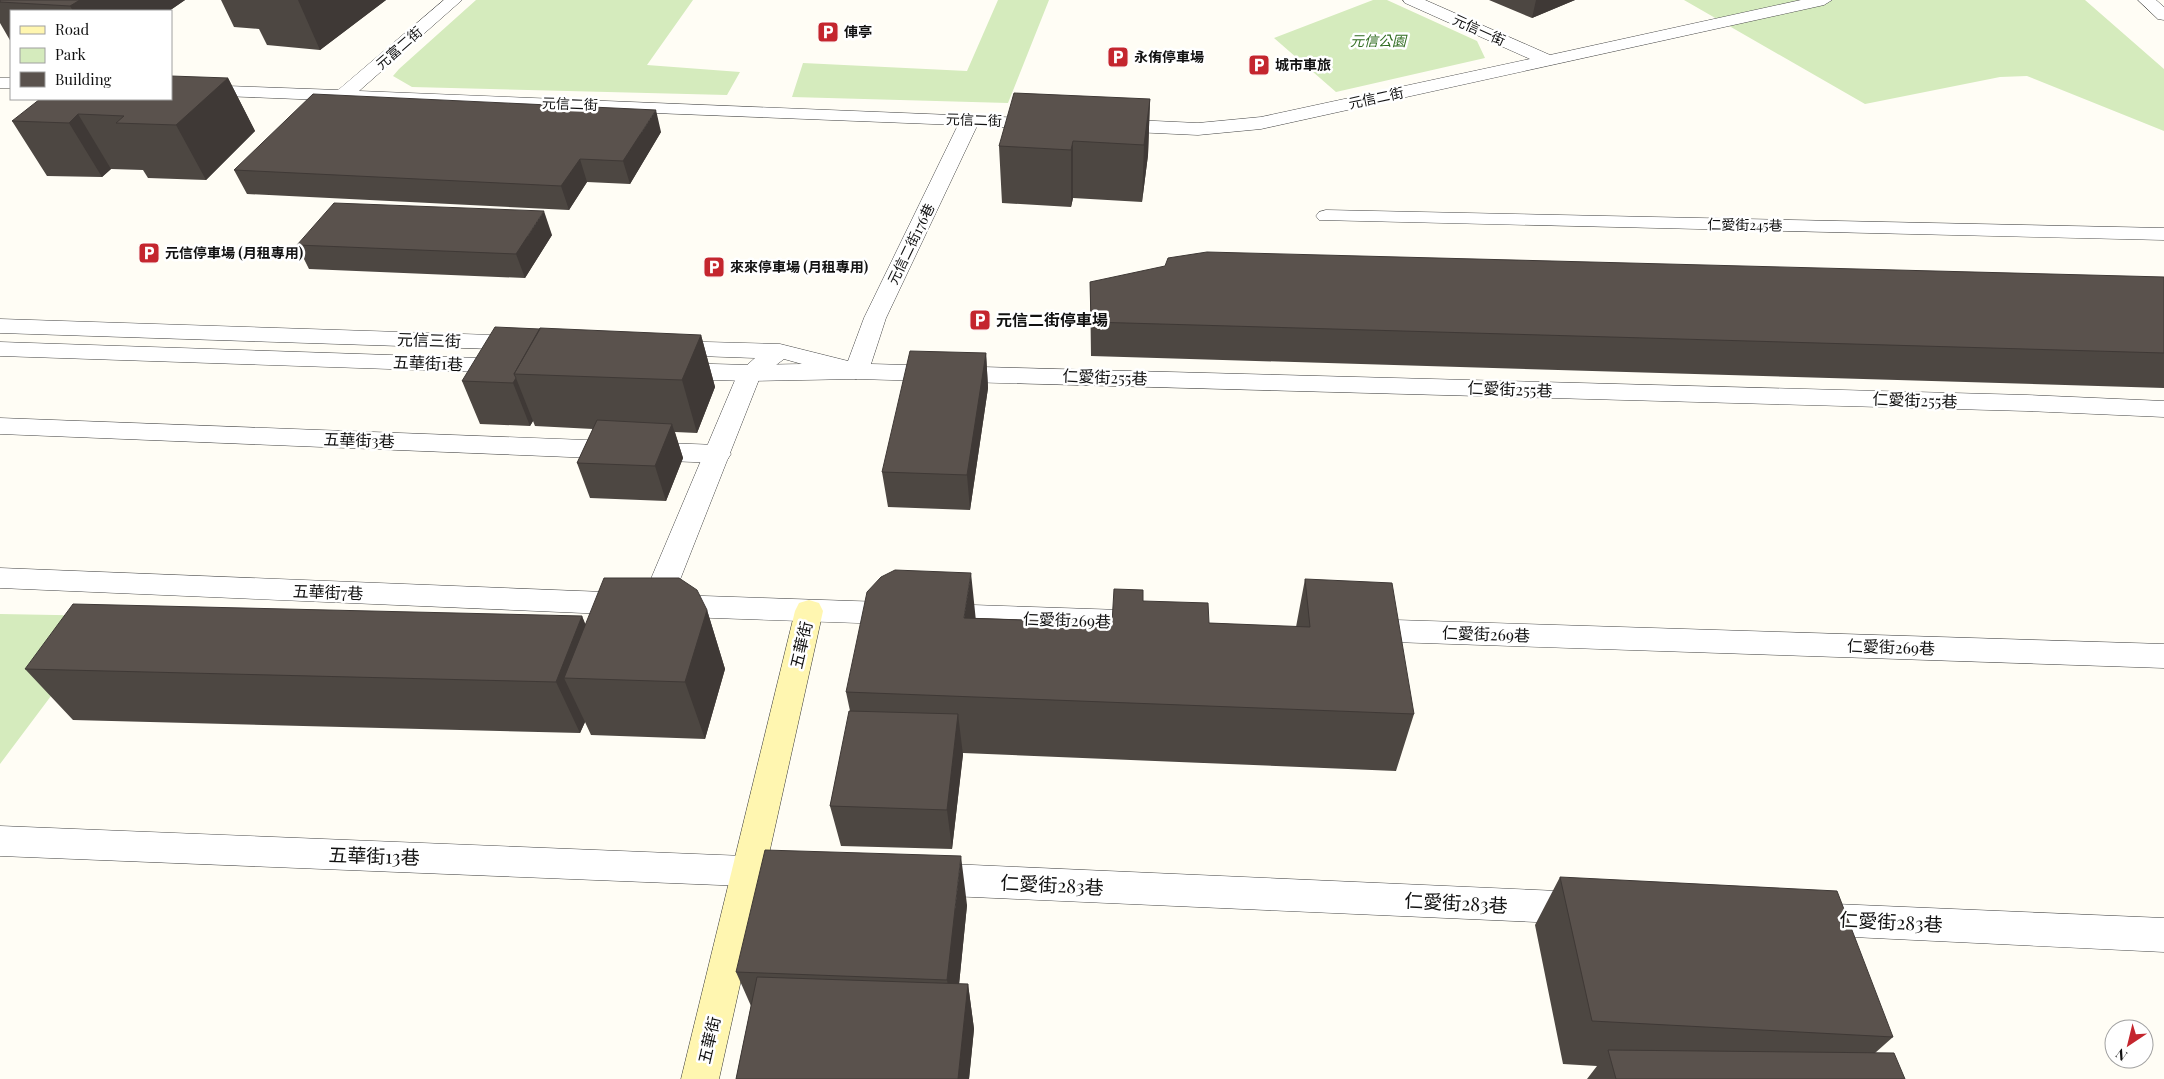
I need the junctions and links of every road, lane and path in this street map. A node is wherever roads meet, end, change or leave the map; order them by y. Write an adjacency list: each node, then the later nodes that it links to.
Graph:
1 (454, 0): 8 (street, 元富二街)
2 (1411, 0): 6 (street, 元信一街)
3 (1824, 0): 6 (street, 元信二街)
4 (2146, 0): 5 (street)
5 (2164, 15)
6 (1547, 60): 11 (street, 元信二街)
7 (172, 89): 8 (street, 元信二街)
8 (343, 95): 9 (street, 元信二街)
9 (970, 120): 10 (street, 元信二街); 21 (street, 元信二街176巷)
10 (1063, 124)
11 (1092, 125)
12 (1326, 216): 13 (street, 仁愛街245巷)
13 (2164, 234)
14 (0, 326): 15 (street, 元信三街)
15 (542, 343)
16 (651, 347): 18 (street)
17 (0, 349): 19 (street, 五華街1巷)
18 (780, 351): 21 (street); 22 (street)
19 (533, 366)
20 (652, 370): 22 (street)
21 (856, 370): 22 (street); 23 (street, 仁愛街255巷)
22 (750, 374): 25 (street)
23 (2164, 409)
24 (0, 426): 25 (street, 五華街3巷)
25 (718, 454): 27 (street)
26 (0, 578): 27 (street, 五華街7巷)
27 (655, 605): 28 (street, 五華街)
28 (809, 611): 29 (street, 仁愛街269巷); 33 (street, 五華街)
29 (1177, 623)
30 (1337, 629): 31 (street, 仁愛街269巷)
31 (2164, 656)
32 (0, 840): 33 (street, 五華街13巷)
33 (749, 871): 34 (street); 39 (street, 五華街)
34 (798, 873)
35 (898, 878): 36 (street, 仁愛街283巷)
36 (1616, 910)
37 (1775, 917): 38 (street, 仁愛街283巷)
38 (2164, 935)
39 (700, 1079)

